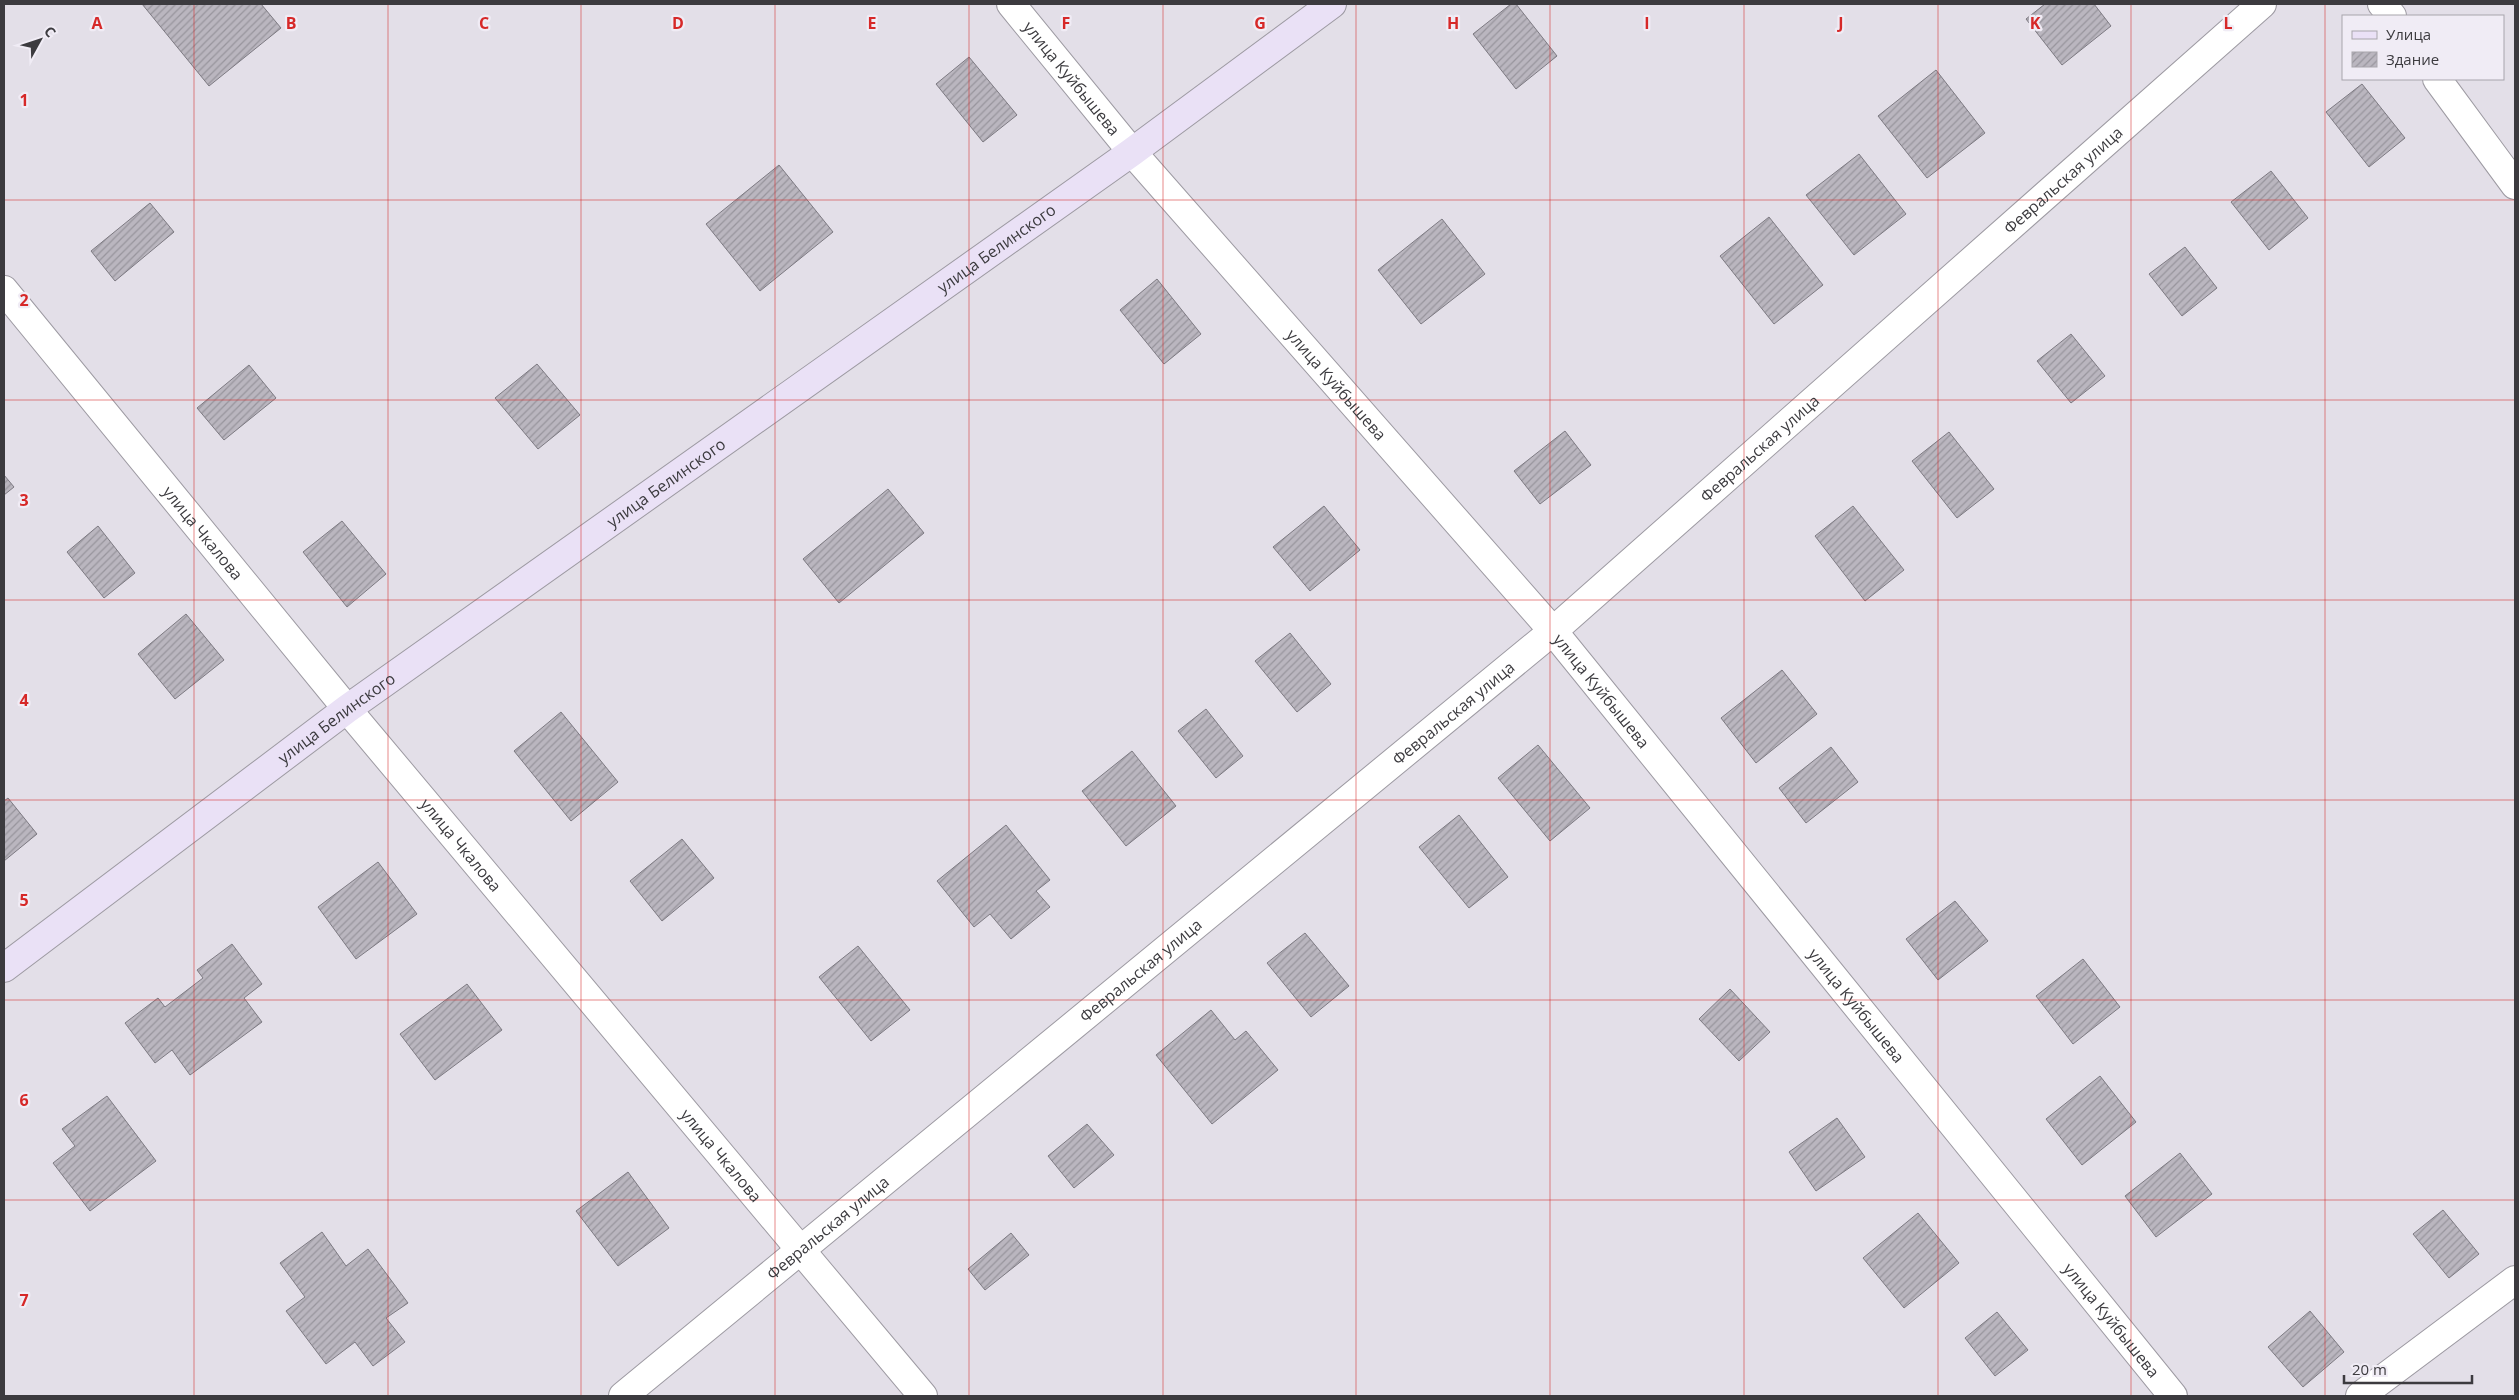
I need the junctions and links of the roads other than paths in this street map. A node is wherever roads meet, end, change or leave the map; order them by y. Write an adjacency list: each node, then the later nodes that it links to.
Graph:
1 (1011, 4): 7 (street, улица Куйбышева)
2 (1332, 4): 7 (street, улица Белинского)
3 (2262, 4): 10 (street, Февральская улица)
4 (2382, 4): 5 (street)
5 (2391, 15)
6 (2438, 80): 8 (street)
7 (1132, 152): 10 (street, улица Куйбышева); 11 (street, улица Белинского)
8 (2515, 185)
9 (4, 290): 11 (street, улица Чкалова)
10 (1553, 631): 13 (street, Февральская улица); 17 (street, улица Куйбышева)
11 (347, 710): 12 (street, улица Белинского); 13 (street, улица Чкалова)
12 (4, 968)
13 (799, 1249): 15 (street, Февральская улица); 16 (street, улица Чкалова)
14 (2515, 1280): 18 (street)
15 (623, 1396)
16 (923, 1396)
17 (2173, 1396)
18 (2360, 1396)

